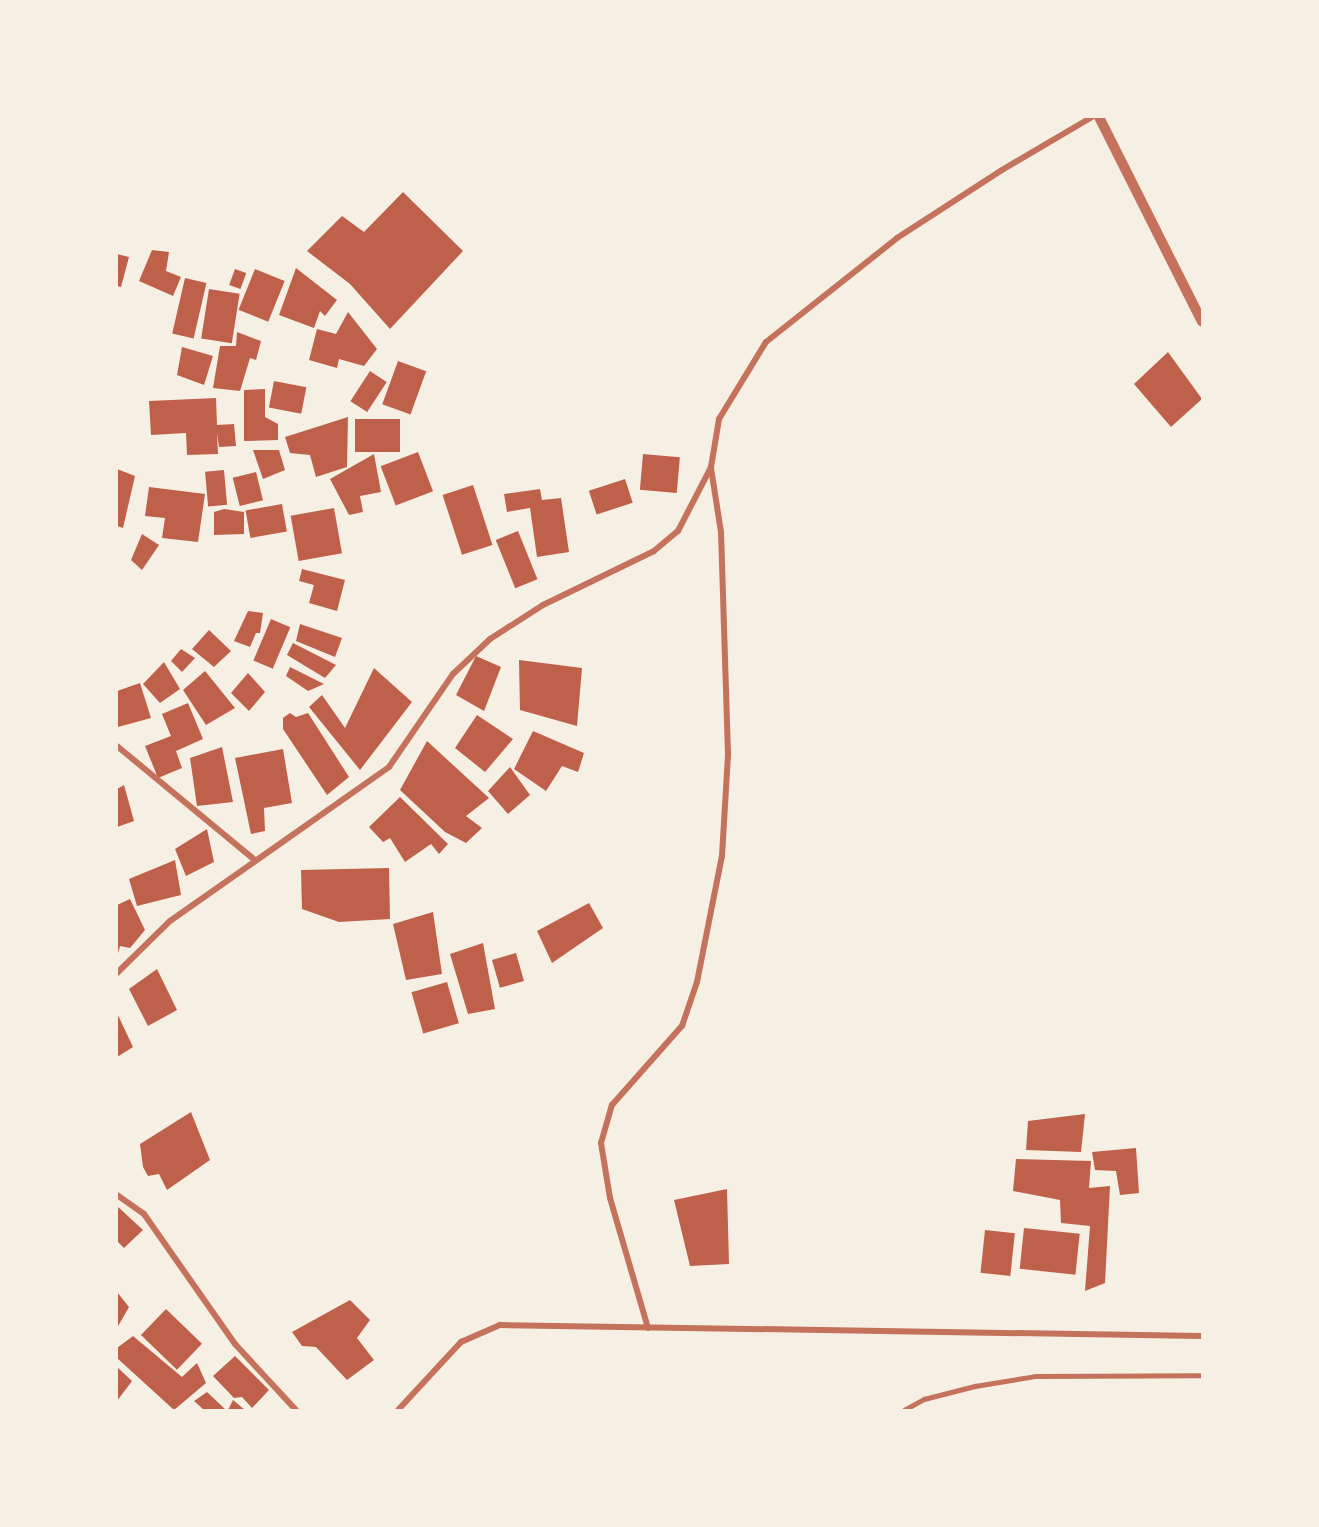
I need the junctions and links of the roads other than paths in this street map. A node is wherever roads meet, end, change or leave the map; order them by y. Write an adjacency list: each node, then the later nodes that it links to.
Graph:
1 (1092, 117): 4 (street)
2 (1100, 117): 3 (street)
3 (1202, 322)
4 (711, 467): 6 (street); 9 (street)
5 (117, 746): 6 (street)
6 (255, 860): 7 (street)
7 (117, 973)
8 (117, 1195): 12 (street)
9 (648, 1328): 10 (street); 13 (street)
10 (1202, 1336)
11 (1202, 1375): 14 (lane)
12 (296, 1410)
13 (398, 1410)
14 (904, 1410)

